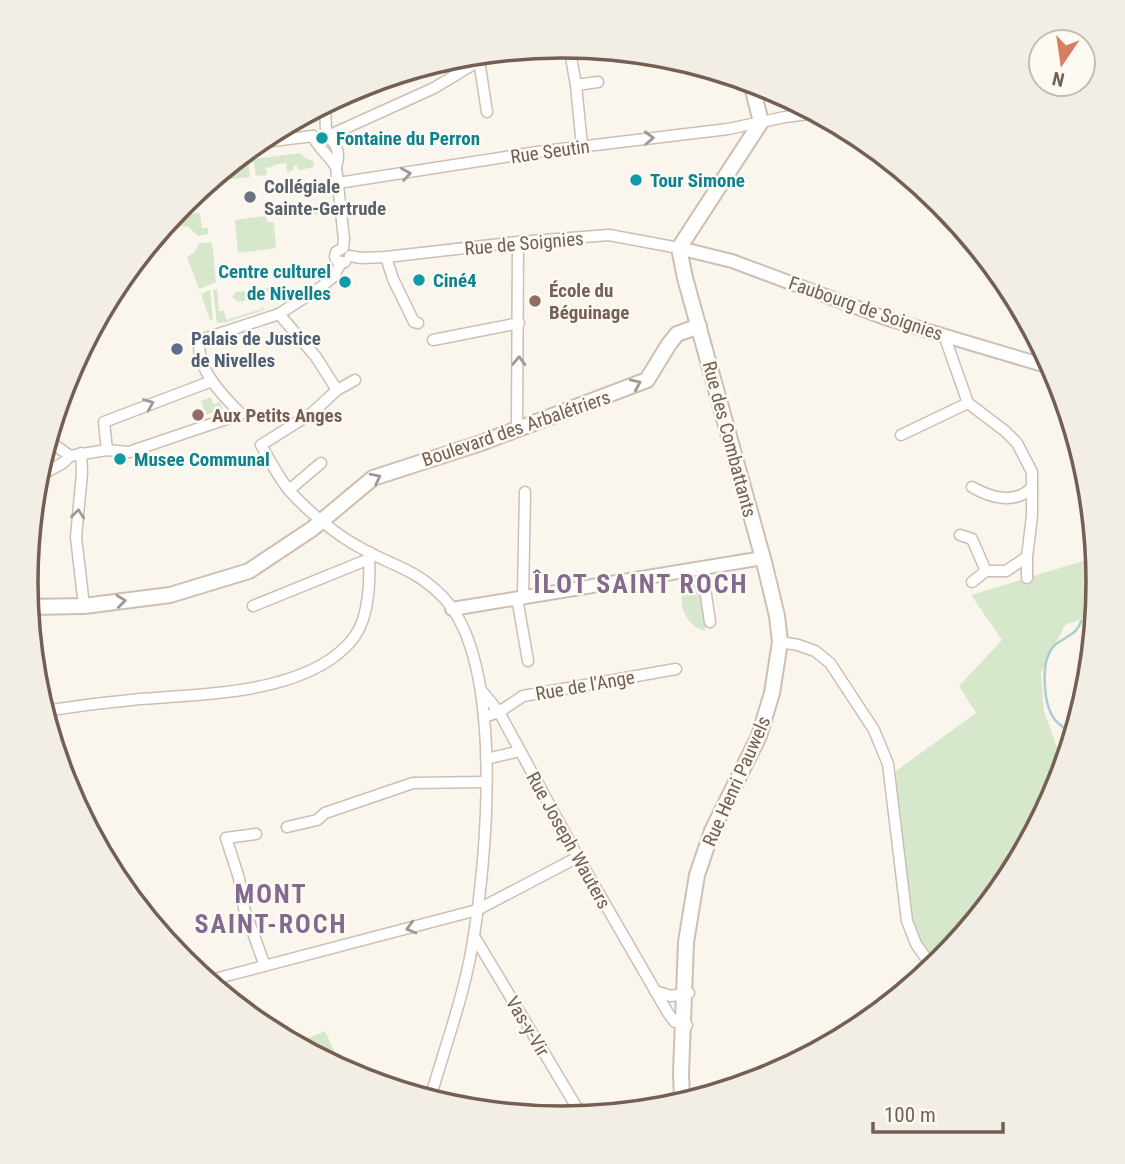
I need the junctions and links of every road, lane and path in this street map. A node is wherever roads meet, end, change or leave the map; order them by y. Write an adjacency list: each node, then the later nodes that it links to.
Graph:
1 (571, 58): 5 (street)
2 (480, 65): 7 (street)
3 (469, 66): 11 (street)
4 (598, 82): 5 (street)
5 (576, 85): 15 (street)
6 (754, 95): 10 (main road)
7 (487, 112)
8 (326, 114): 11 (street)
9 (801, 116): 10 (street, Rue Seutin)
10 (761, 122): 15 (street, Rue Seutin, one-way to 10); 19 (main road)
11 (329, 134): 12 (street); 14 (street); 16 (street)
12 (313, 136): 13 (street); 14 (street)
13 (281, 140)
14 (321, 146): 16 (street)
15 (582, 146): 17 (street, Rue Seutin, one-way to 15)
16 (336, 167): 17 (street)
17 (338, 183): 20 (street)
18 (518, 242): 19 (street, Rue de Soignies); 21 (street, Rue de Soignies); 24 (street)
19 (679, 248): 25 (main road, Rue des Combattants); 26 (street, Faubourg de Soignies)
20 (344, 256): 21 (street, Rue de Soignies); 22 (street)
21 (386, 257): 23 (street)
22 (279, 314): 29 (street); 31 (street)
23 (418, 323)
24 (519, 323): 27 (street); 33 (street, one-way to 24)
25 (699, 326): 33 (main road, Boulevard des Arbalétriers, one-way to 25); 48 (main road, Rue des Combattants)
26 (944, 335): 28 (street, Faubourg de Soignies); 32 (street)
27 (433, 340)
28 (1038, 363)
29 (212, 380): 36 (street, one-way to 29); 36 (street)
30 (355, 380): 31 (street)
31 (337, 390): 42 (street)
32 (968, 403): 34 (street); 41 (street)
33 (517, 430): 44 (main road, Boulevard des Arbalétriers, one-way to 33)
34 (901, 435)
35 (56, 445): 37 (street)
36 (107, 450): 37 (street)
37 (75, 455): 39 (street); 54 (street, one-way to 37)
38 (320, 463): 42 (street)
39 (51, 470)
40 (972, 487): 41 (street)
41 (1032, 487): 47 (street)
42 (289, 490): 44 (street)
43 (525, 492): 53 (street)
44 (323, 520): 46 (street); 54 (main road, Boulevard des Arbalétriers, one-way to 44)
45 (960, 535): 50 (street)
46 (369, 556): 55 (street); 57 (street); 63 (street)
47 (1027, 557): 50 (street); 51 (street)
48 (763, 558): 49 (street); 59 (main road, Rue des Combattants)
49 (702, 568): 53 (street); 58 (street)
50 (986, 571): 52 (street)
51 (1027, 578)
52 (972, 582)
53 (520, 598): 57 (street); 60 (street)
54 (84, 606): 56 (main road, Boulevard des Arbalétriers)
55 (253, 606)
56 (39, 607)
57 (452, 609): 62 (street)
58 (710, 622)
59 (780, 636): 76 (street); 80 (main road, Rue Henri Pauwels)
60 (527, 661)
61 (676, 669): 64 (street, Rue de l'Ange)
62 (480, 686): 64 (street, Rue Joseph Wauters); 65 (street)
63 (54, 710)
64 (499, 712): 65 (street, Rue de l'Ange); 66 (street, Rue Joseph Wauters)
65 (484, 717): 67 (street)
66 (509, 730): 67 (street); 68 (street, Rue Joseph Wauters)
67 (486, 733): 69 (street)
68 (520, 751): 69 (street); 73 (street, Rue Joseph Wauters)
69 (486, 759): 70 (street)
70 (485, 782): 71 (street); 74 (street)
71 (287, 827)
72 (256, 834): 77 (street)
73 (578, 857): 74 (street); 79 (street, Rue Joseph Wauters)
74 (477, 910): 75 (street); 77 (street, one-way to 77)
75 (474, 936): 82 (street); 84 (street, Vas-y-Vir)
76 (927, 959)
77 (265, 966): 78 (street)
78 (219, 978)
79 (655, 991): 80 (street); 81 (street, Rue Joseph Wauters)
80 (687, 993): 81 (main road, Rue Henri Pauwels)
81 (685, 1025): 83 (main road, Rue Henri Pauwels)
82 (433, 1089)
83 (682, 1092)
84 (576, 1106)

